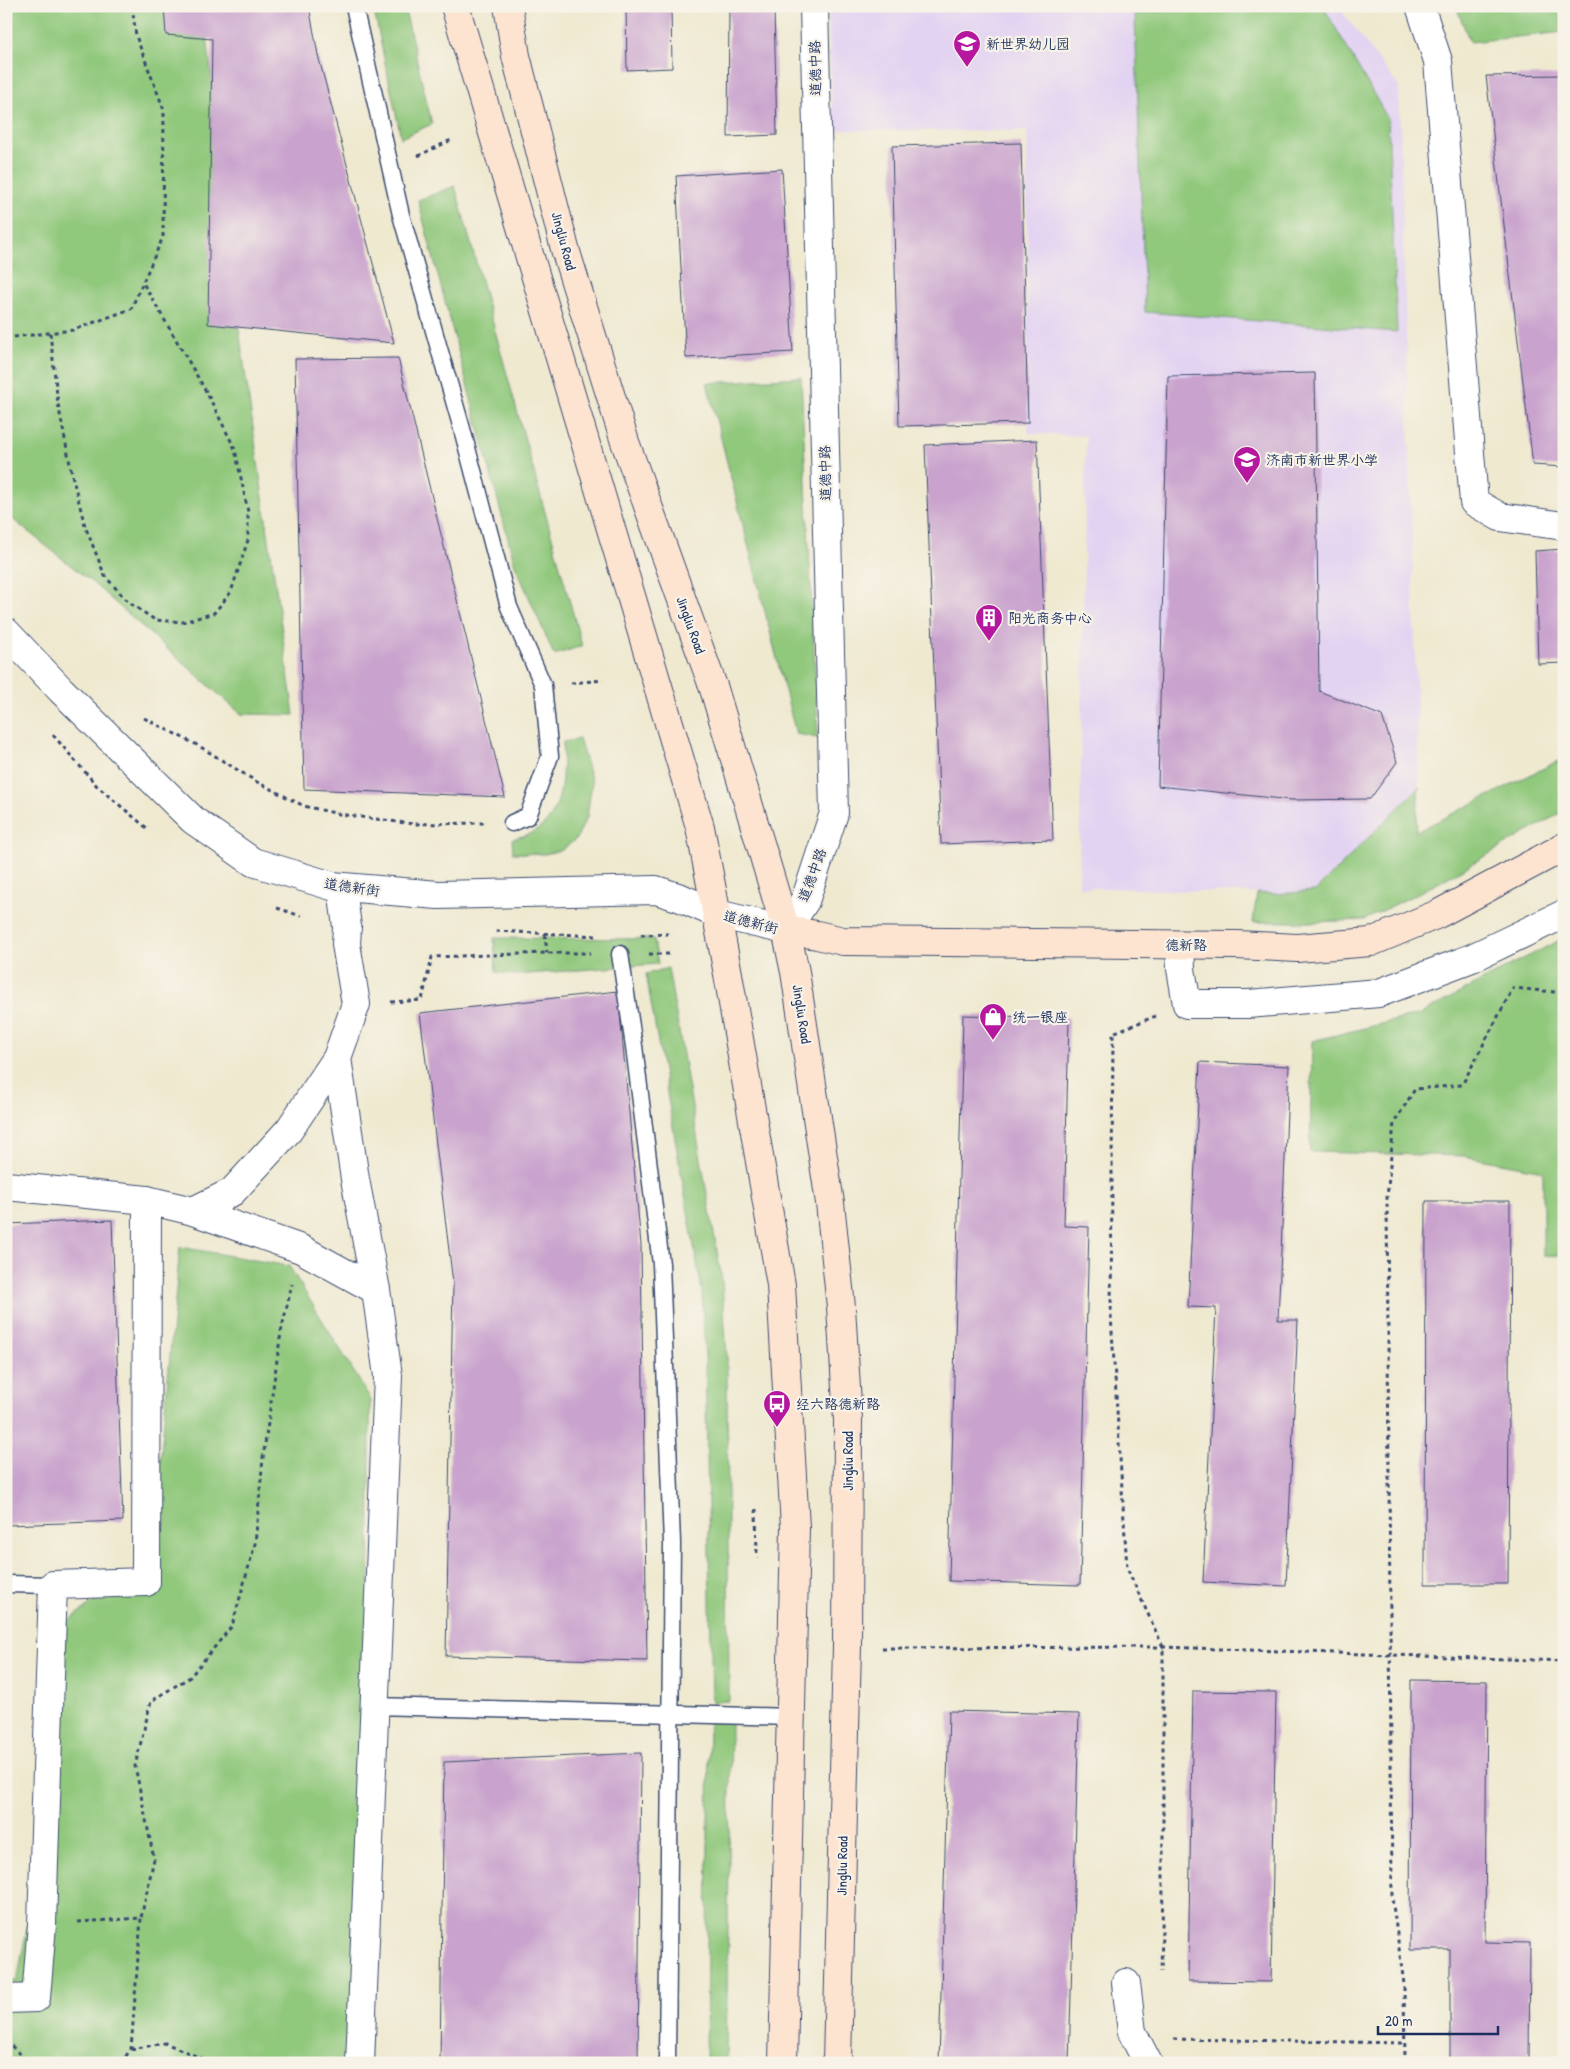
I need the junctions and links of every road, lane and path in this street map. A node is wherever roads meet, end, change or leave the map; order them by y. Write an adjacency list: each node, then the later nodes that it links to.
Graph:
1 (132, 6): 9 (path)
2 (354, 6): 8 (lane)
3 (455, 6): 18 (main road)
4 (508, 6): 20 (main road, Jingliu Road)
5 (814, 6): 20 (street, 道德中路)
6 (1420, 6): 12 (street)
7 (451, 140): 8 (path)
8 (391, 168): 15 (lane)
9 (142, 283): 10 (path); 10 (path)
10 (50, 333): 11 (path)
11 (6, 338)
12 (1564, 526)
13 (6, 632): 17 (street, 道德新街)
14 (144, 718): 15 (path)
15 (512, 823)
16 (1564, 847): 22 (main road, 德新路)
17 (342, 888): 18 (street, 道德新街); 27 (street)
18 (717, 914): 20 (street, 道德新街); 43 (main road)
19 (1564, 914): 28 (street)
20 (786, 930): 22 (main road, 德新路); 59 (main road, Jingliu Road)
21 (545, 934): 23 (path)
22 (1180, 945): 28 (street)
23 (547, 953): 24 (path); 27 (path)
24 (620, 954): 25 (path); 42 (lane)
25 (669, 954)
26 (1564, 993): 39 (path)
27 (356, 1004): 29 (street)
28 (1188, 1004): 37 (path)
29 (337, 1058): 32 (street); 34 (street)
30 (6, 1186): 31 (street)
31 (147, 1200): 32 (street); 36 (street)
32 (193, 1211): 33 (street)
33 (301, 1249): 34 (street); 44 (path)
34 (376, 1290): 41 (street)
35 (6, 1584): 36 (lane)
36 (53, 1585): 45 (street)
37 (1163, 1647): 38 (path); 39 (path); 46 (path)
38 (874, 1648)
39 (1389, 1656): 40 (path); 51 (path)
40 (1564, 1661)
41 (374, 1706): 42 (lane); 56 (street)
42 (671, 1713): 43 (lane); 57 (lane)
43 (791, 1717): 58 (main road)
44 (141, 1918): 45 (path); 52 (path)
45 (42, 1924): 48 (street)
46 (1160, 1982)
47 (1126, 1983): 60 (street)
48 (6, 1999)
49 (1168, 2039): 51 (path)
50 (6, 2040): 53 (path)
51 (1405, 2043): 61 (path)
52 (131, 2049): 54 (path); 55 (path)
53 (28, 2063)
54 (122, 2063)
55 (213, 2063)
56 (360, 2063)
57 (667, 2063)
58 (783, 2063)
59 (837, 2063)
60 (1148, 2063)
61 (1405, 2063)

